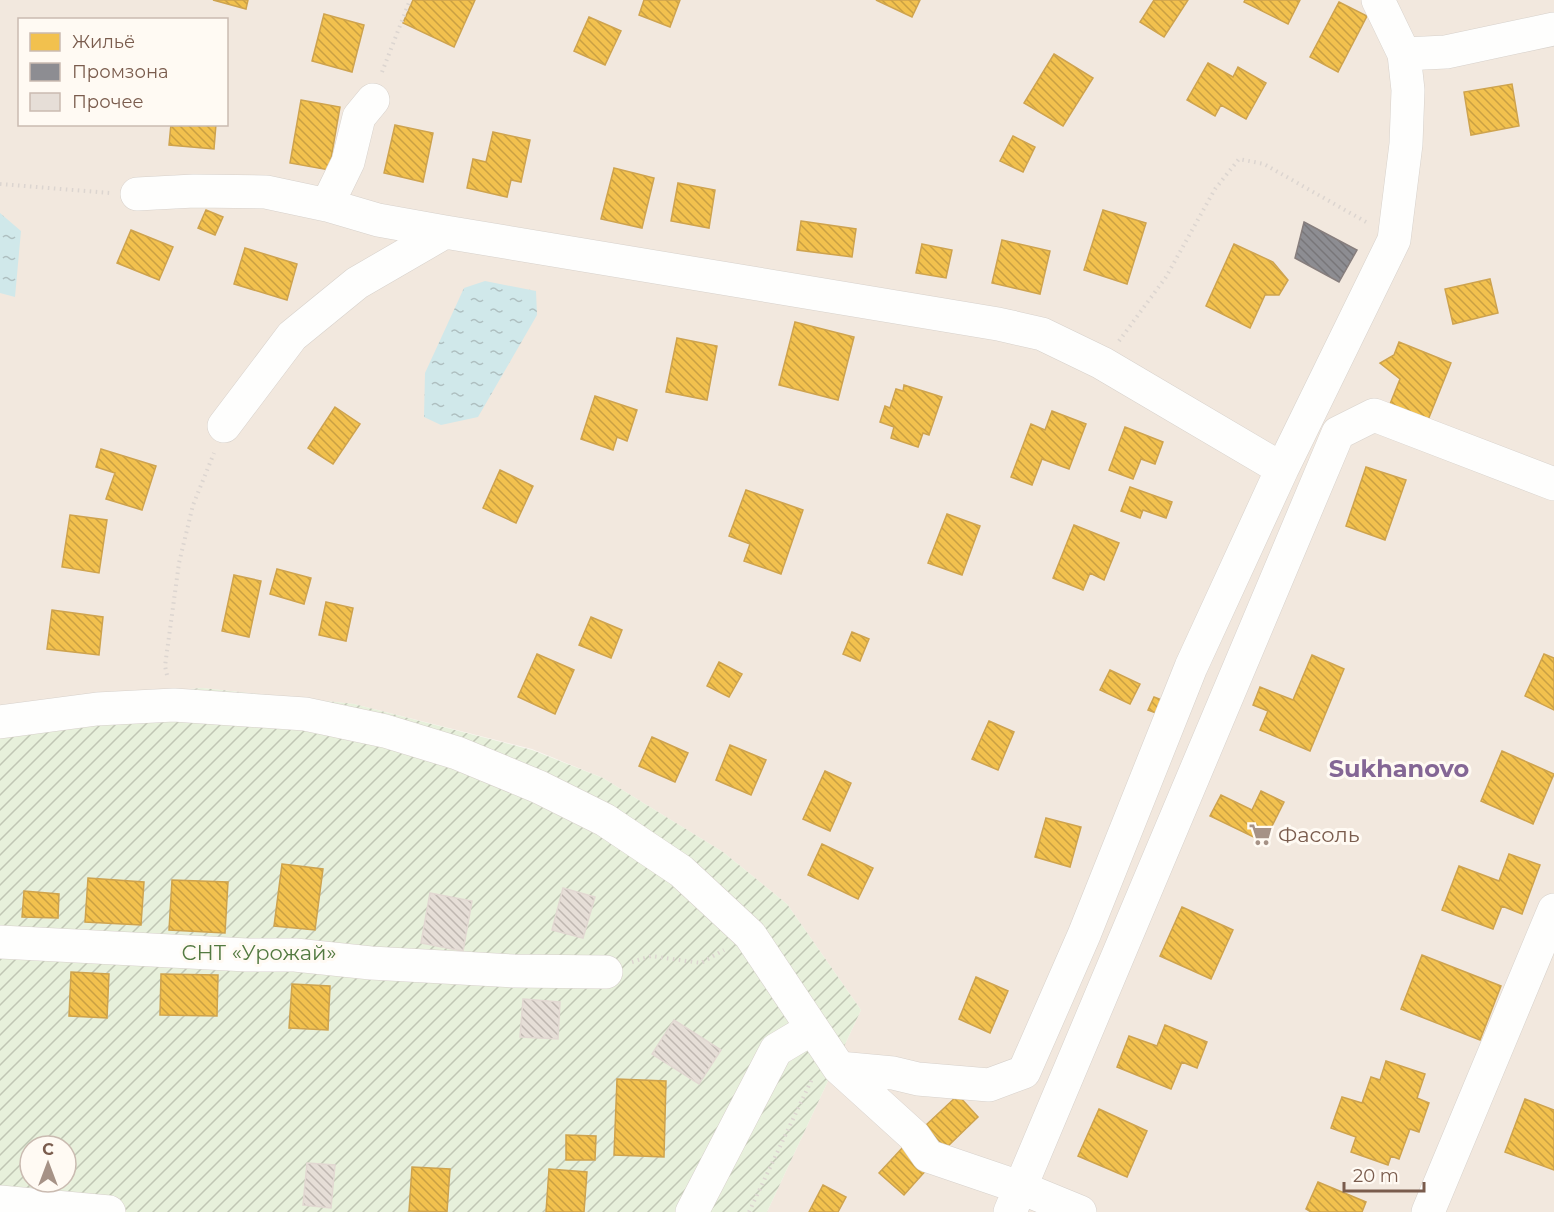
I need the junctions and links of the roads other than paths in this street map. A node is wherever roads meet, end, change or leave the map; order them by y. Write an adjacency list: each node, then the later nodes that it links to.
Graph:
1 (1378, 0): 3 (street)
2 (1554, 29): 3 (street)
3 (1404, 54): 9 (street)
4 (373, 100): 6 (street)
5 (137, 194): 6 (street)
6 (327, 205): 7 (street)
7 (445, 232): 8 (street); 9 (street)
8 (224, 426)
9 (1282, 469): 15 (street)
10 (1554, 484): 16 (street)
11 (0, 722): 15 (street)
12 (1554, 910): 21 (street)
13 (0, 942): 14 (street)
14 (606, 972)
15 (825, 1049): 16 (street); 19 (street)
16 (1014, 1200): 20 (street)
17 (0, 1202): 18 (street)
18 (110, 1212)
19 (692, 1212)
20 (1080, 1212)
21 (1428, 1212)

